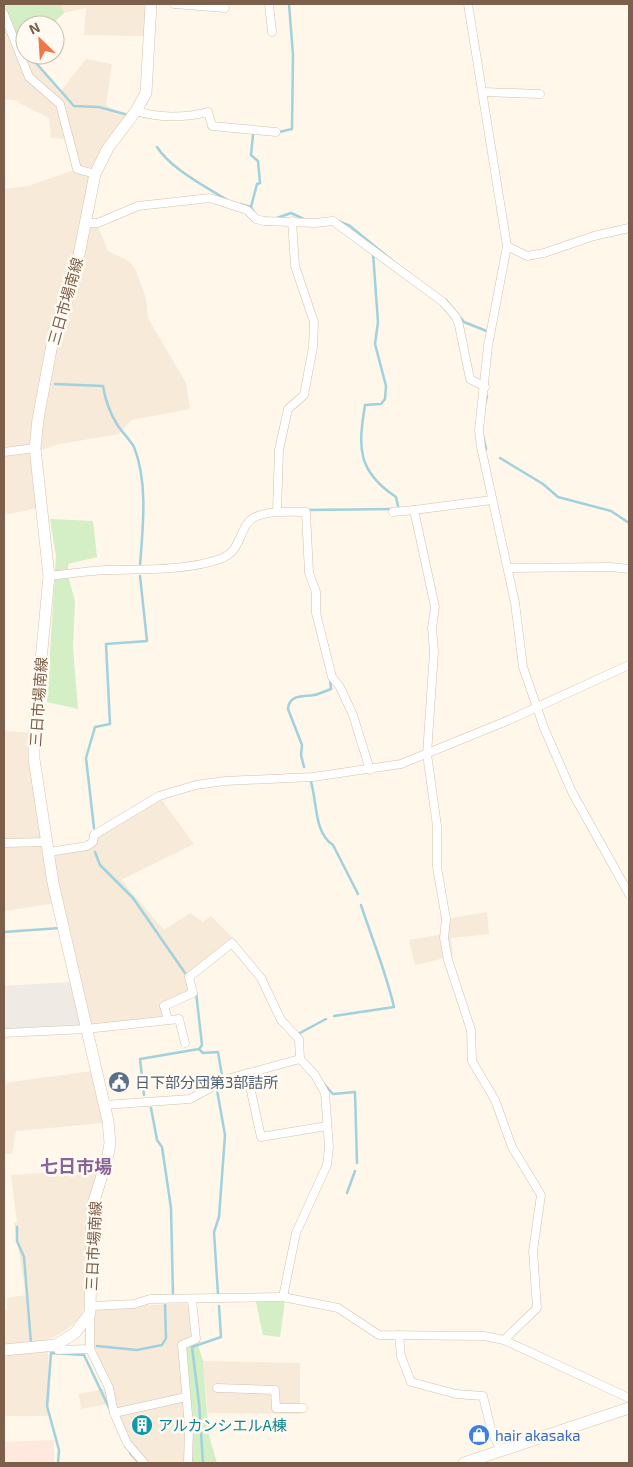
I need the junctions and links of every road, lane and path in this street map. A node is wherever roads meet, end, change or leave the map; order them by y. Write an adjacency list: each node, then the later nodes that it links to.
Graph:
1 (151, 4): 10 (main road, 三日市場南線)
2 (174, 4): 5 (street)
3 (269, 4): 7 (street)
4 (468, 4): 8 (street)
5 (225, 8)
6 (4, 14): 12 (street)
7 (272, 32)
8 (483, 92): 9 (street); 16 (street)
9 (540, 94)
10 (136, 112): 11 (street); 12 (main road, 三日市場南線)
11 (276, 132)
12 (95, 174): 14 (main road, 三日市場南線)
13 (292, 220): 14 (street); 17 (street); 22 (street)
14 (86, 223): 18 (main road, 三日市場南線)
15 (629, 228): 16 (street)
16 (507, 246): 17 (street)
17 (485, 387): 20 (street)
18 (35, 448): 19 (street); 26 (main road, 三日市場南線)
19 (4, 452)
20 (492, 500): 21 (street); 24 (street)
21 (414, 510): 23 (street); 29 (street)
22 (277, 511): 26 (street); 30 (street)
23 (393, 512)
24 (508, 568): 25 (street); 28 (street)
25 (629, 569)
26 (48, 576): 32 (main road, 三日市場南線)
27 (629, 665): 28 (street)
28 (537, 707): 29 (street); 33 (street)
29 (427, 754): 30 (street); 46 (street)
30 (370, 770): 32 (street)
31 (4, 843): 32 (street)
32 (48, 847): 35 (main road, 三日市場南線)
33 (629, 894)
34 (168, 1020): 35 (street); 37 (street); 38 (street)
35 (86, 1029): 36 (street); 40 (main road, 三日市場南線)
36 (4, 1032)
37 (185, 1042)
38 (300, 1059): 39 (street); 41 (street)
39 (247, 1073): 40 (street); 41 (street)
40 (104, 1105): 44 (main road, 三日市場南線)
41 (327, 1126): 42 (street)
42 (283, 1297): 43 (street); 45 (street)
43 (192, 1300): 44 (street); 51 (street)
44 (90, 1309): 47 (main road, 三日市場南線); 48 (street)
45 (399, 1335): 46 (street); 56 (street)
46 (504, 1340): 52 (street)
47 (56, 1345): 48 (street); 49 (main road, 三日市場南線)
48 (90, 1349): 55 (street)
49 (4, 1350)
50 (217, 1388): 53 (street)
51 (186, 1397): 55 (street); 58 (street)
52 (629, 1398)
53 (303, 1408)
54 (629, 1408): 56 (main road)
55 (114, 1413): 57 (street)
56 (501, 1451): 59 (main road)
57 (144, 1463)
58 (188, 1463)
59 (464, 1463)

